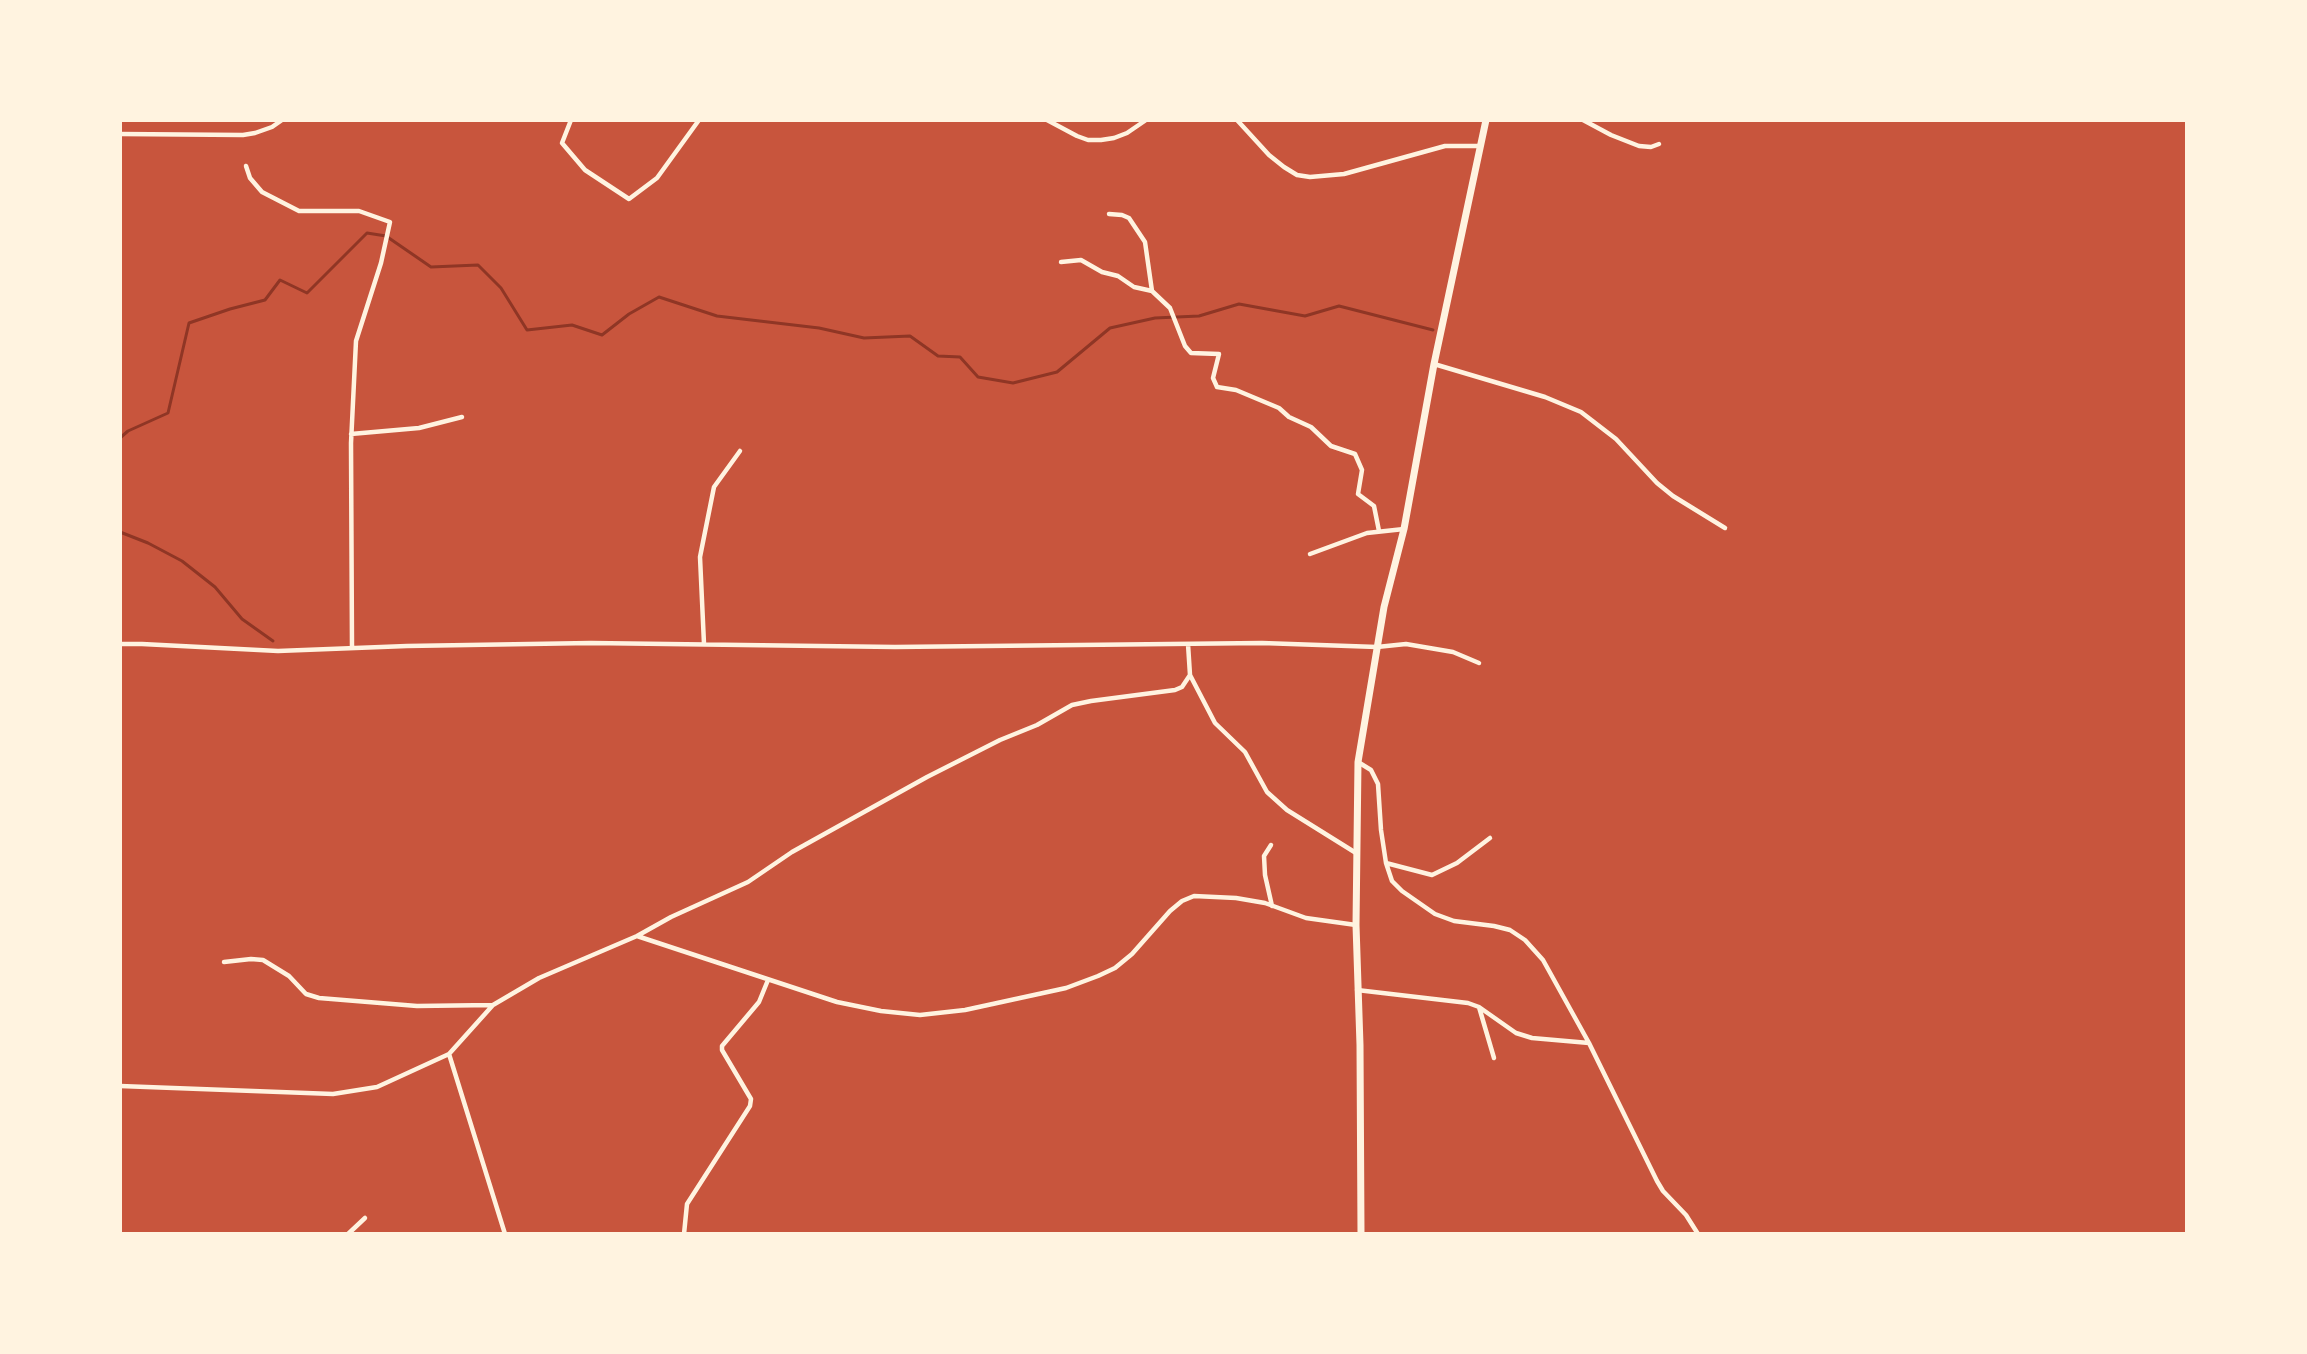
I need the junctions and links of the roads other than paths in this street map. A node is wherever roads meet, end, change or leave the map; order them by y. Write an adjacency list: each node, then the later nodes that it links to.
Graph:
1 (282, 120): 9 (street)
2 (571, 120): 3 (street)
3 (699, 120)
4 (1047, 120): 5 (street)
5 (1146, 120)
6 (1237, 120): 11 (street)
7 (1486, 120): 11 (main road)
8 (1583, 120): 10 (street)
9 (120, 134)
10 (1659, 144)
11 (1480, 146): 16 (main road)
12 (246, 166): 18 (street)
13 (1109, 214): 15 (street)
14 (1061, 262): 15 (street)
15 (1152, 291): 22 (street)
16 (1434, 364): 20 (street); 21 (main road)
17 (462, 417): 18 (street)
18 (351, 434): 28 (street)
19 (740, 451): 25 (street)
20 (1725, 528)
21 (1404, 529): 22 (street); 27 (main road)
22 (1379, 531): 23 (street)
23 (1310, 554)
24 (120, 644): 28 (street)
25 (704, 644): 26 (street); 28 (street)
26 (1188, 644): 27 (street); 30 (street)
27 (1377, 647): 29 (street); 31 (main road)
28 (352, 648)
29 (1479, 663)
30 (1190, 675): 34 (street); 38 (street)
31 (1358, 762): 34 (main road); 35 (street)
32 (1490, 838): 35 (street)
33 (1271, 845): 36 (street)
34 (1356, 853): 37 (main road)
35 (1386, 863): 44 (street)
36 (1272, 906): 37 (street); 40 (street)
37 (1356, 925): 41 (main road)
38 (638, 936): 40 (street); 42 (street)
39 (224, 962): 42 (street)
40 (768, 980): 51 (street)
41 (1357, 990): 43 (street); 52 (main road)
42 (493, 1005): 45 (street)
43 (1479, 1007): 44 (street); 46 (street)
44 (1589, 1043): 53 (street)
45 (449, 1054): 47 (street); 50 (street)
46 (1494, 1058)
47 (120, 1086)
48 (365, 1218): 49 (street)
49 (348, 1234)
50 (505, 1234)
51 (684, 1234)
52 (1361, 1234)
53 (1698, 1234)

